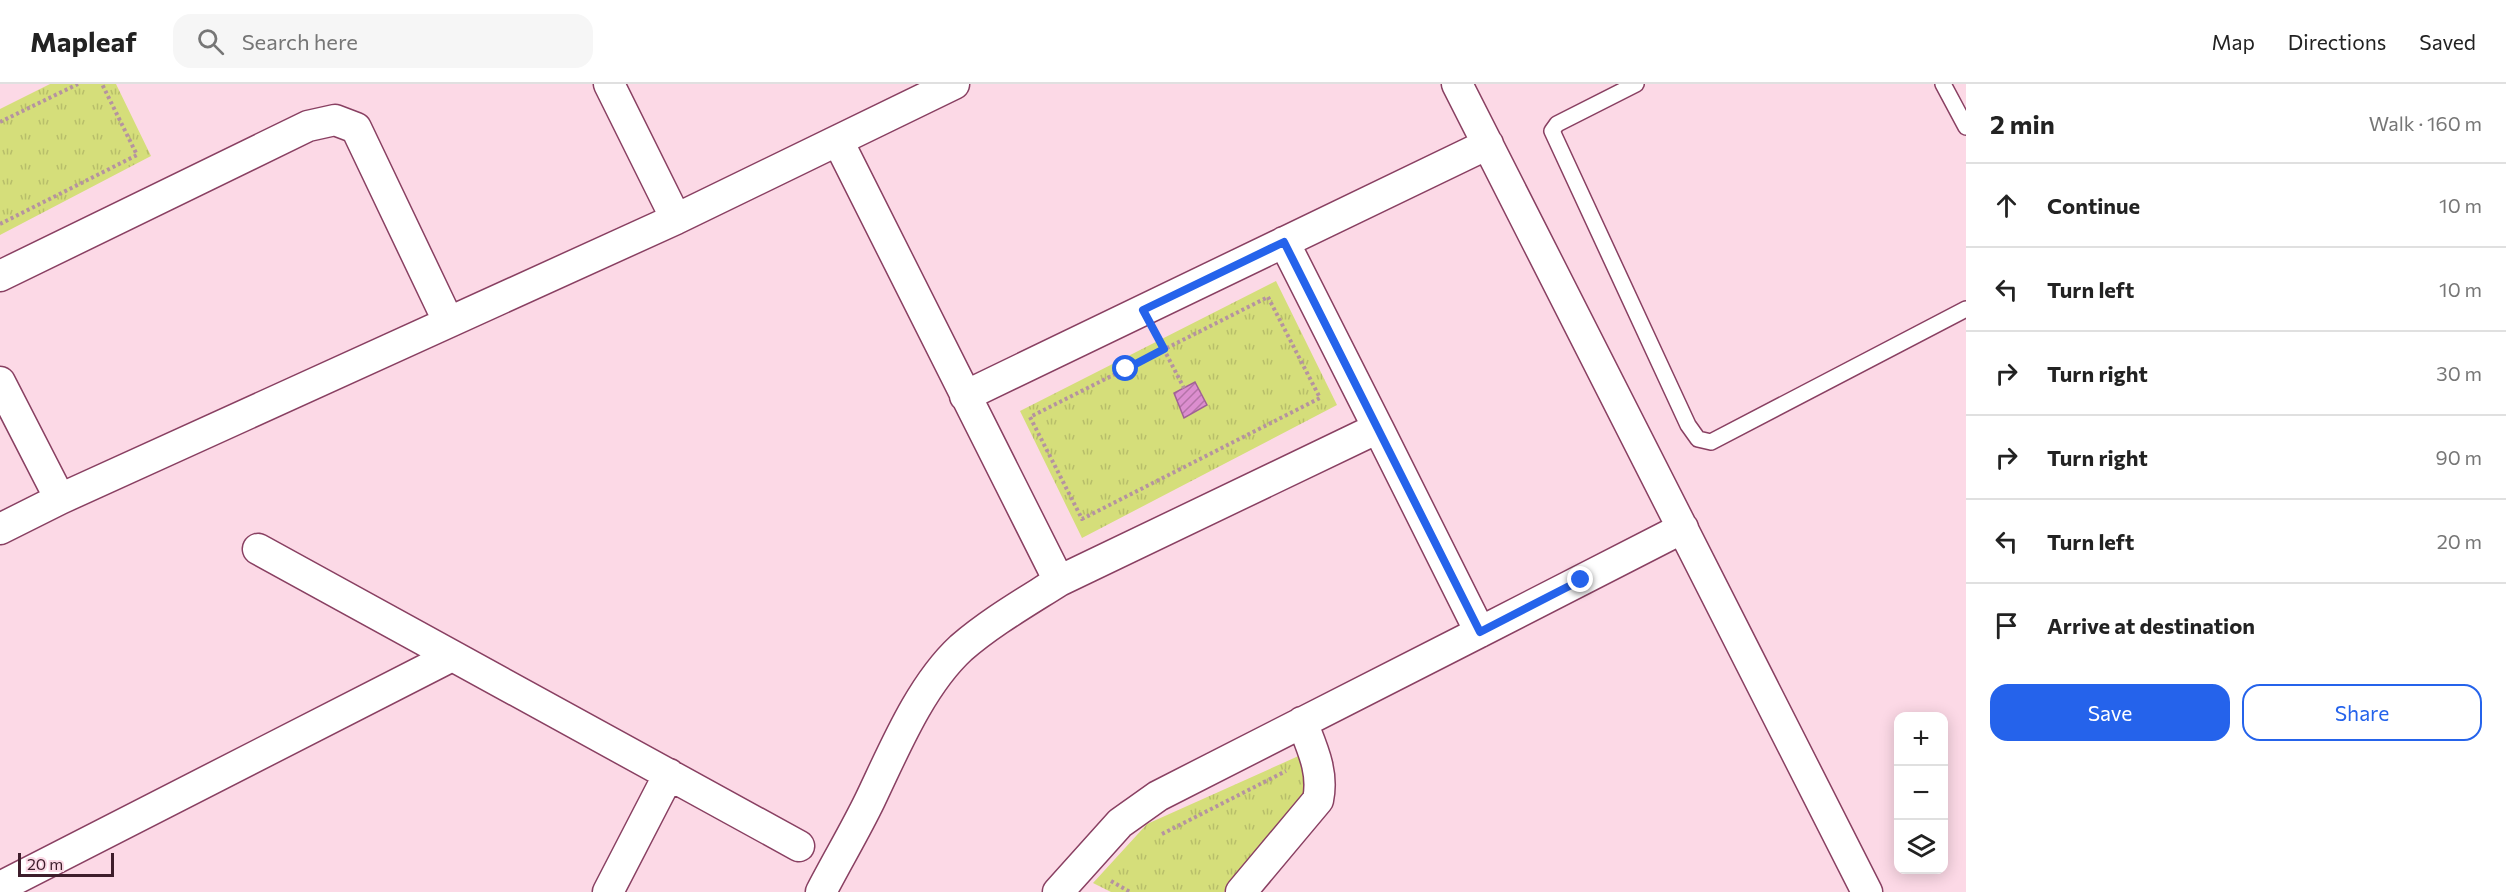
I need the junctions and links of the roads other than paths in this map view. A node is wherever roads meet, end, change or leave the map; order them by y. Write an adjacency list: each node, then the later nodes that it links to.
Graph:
1 (609, 84): 9 (street)
2 (954, 84): 7 (street)
3 (1457, 84): 8 (street)
4 (1636, 84): 12 (lane)
5 (1943, 84): 6 (lane)
6 (1966, 127)
7 (838, 141): 9 (street); 15 (street)
8 (1488, 144): 10 (street); 18 (street)
9 (676, 219): 13 (street)
10 (1284, 242): 15 (street); 16 (street)
11 (0, 276): 13 (street)
12 (1966, 309)
13 (448, 321): 17 (street)
14 (0, 382): 17 (street)
15 (965, 396): 21 (street)
16 (1378, 428): 21 (street); 22 (street)
17 (60, 499): 19 (street)
18 (1683, 528): 22 (street); 32 (street)
19 (0, 529)
20 (258, 549): 23 (street)
21 (1059, 581): 29 (street)
22 (1480, 632): 24 (street)
23 (452, 656): 25 (street); 27 (street)
24 (1302, 722): 30 (street); 31 (street)
25 (669, 774): 26 (street); 28 (street)
26 (799, 846)
27 (0, 887)
28 (608, 892)
29 (821, 892)
30 (1058, 892)
31 (1241, 892)
32 (1867, 892)

